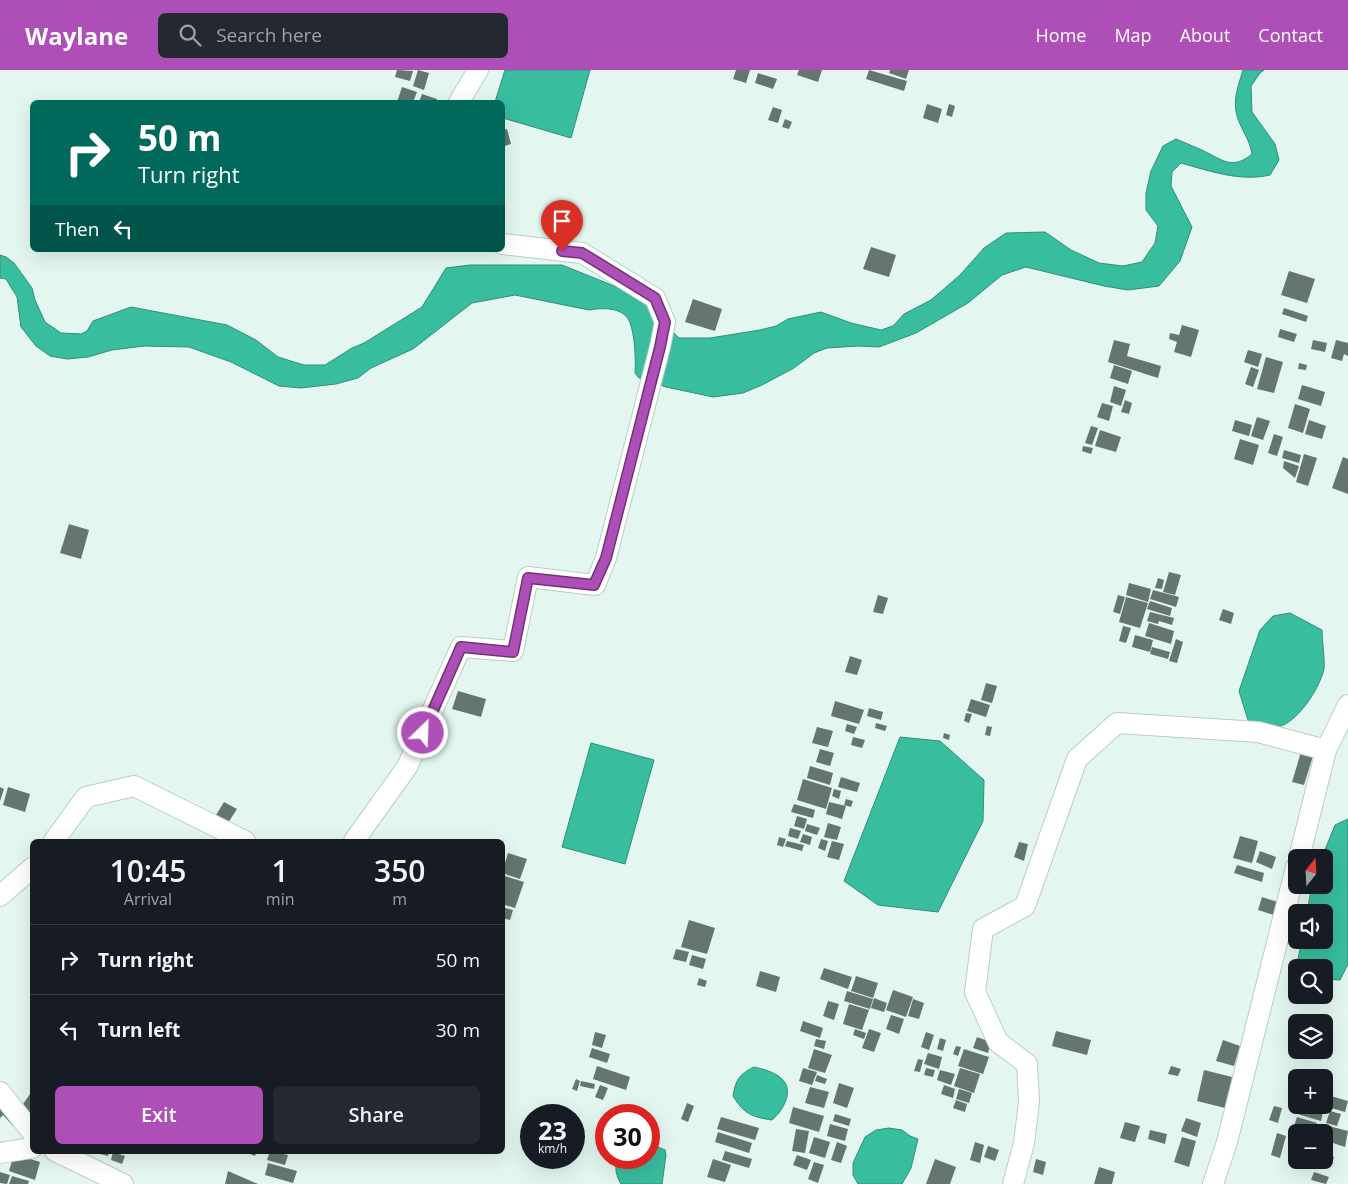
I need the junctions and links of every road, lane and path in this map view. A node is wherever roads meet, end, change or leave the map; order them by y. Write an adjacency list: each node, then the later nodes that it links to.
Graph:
1 (478, 70): 2 (street)
2 (460, 100)
3 (505, 244): 8 (street)
4 (1348, 705): 5 (street)
5 (1326, 750): 9 (street); 19 (street)
6 (55, 839): 7 (street)
7 (241, 839)
8 (355, 839)
9 (1301, 849)
10 (30, 870): 12 (street)
11 (1289, 894): 20 (street)
12 (0, 896)
13 (0, 1092): 14 (street)
14 (30, 1130)
15 (30, 1148): 16 (street)
16 (0, 1152)
17 (61, 1154): 18 (street)
18 (122, 1184)
19 (1013, 1184)
20 (1213, 1184)

